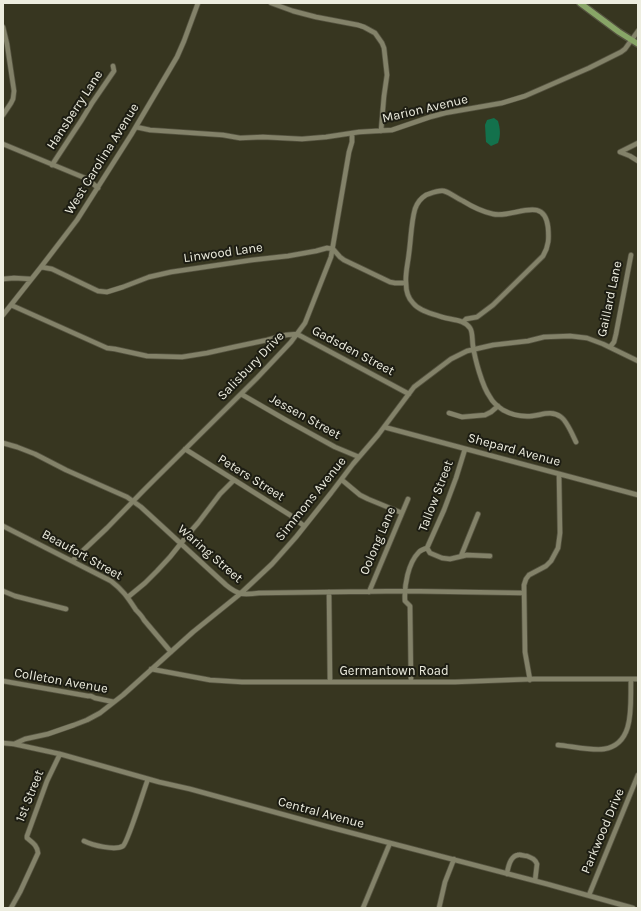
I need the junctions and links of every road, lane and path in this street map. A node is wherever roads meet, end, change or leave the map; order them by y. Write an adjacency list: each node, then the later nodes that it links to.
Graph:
1 (198, 3): 10 (street, West Carolina Avenue)
2 (271, 3): 11 (street)
3 (580, 3): 6 (main road)
4 (3, 27): 9 (street)
5 (638, 31): 6 (street, Marion Avenue)
6 (631, 40): 7 (main road); 11 (street, Marion Avenue)
7 (638, 44)
8 (113, 66): 16 (street, Hansberry Lane)
9 (3, 115)
10 (136, 127): 12 (street, Marion Avenue); 17 (street, West Carolina Avenue)
11 (381, 131): 12 (street, Marion Avenue)
12 (352, 134): 18 (street, Salisbury Drive)
13 (638, 143): 15 (street)
14 (3, 144): 16 (street)
15 (638, 161)
16 (52, 165): 17 (street)
17 (98, 188): 20 (street, West Carolina Avenue)
18 (333, 249): 20 (street, Linwood Lane); 23 (street); 27 (street, Salisbury Drive)
19 (631, 255): 28 (street, Gaillard Lane)
20 (41, 267): 22 (street, West Carolina Avenue)
21 (3, 279): 22 (street)
22 (31, 279): 24 (street, West Carolina Avenue)
23 (405, 283): 26 (street); 26 (street)
24 (11, 305): 25 (street, West Carolina Avenue); 27 (street, Gadsden Street)
25 (3, 315)
26 (463, 322): 29 (street)
27 (297, 334): 31 (street, Salisbury Drive); 32 (street, Gadsden Street)
28 (610, 347): 29 (street, Simmons Avenue); 30 (street, Simmons Avenue)
29 (474, 349): 32 (street, Simmons Avenue); 33 (street)
30 (638, 361)
31 (240, 394): 38 (street, Salisbury Drive); 40 (street, Jessen Street)
32 (408, 394): 35 (street, Simmons Avenue)
33 (498, 406): 34 (street); 36 (street)
34 (448, 414)
35 (384, 427): 39 (street, Shepard Avenue); 40 (street, Simmons Avenue)
36 (576, 442)
37 (3, 443): 46 (street, Waring Street)
38 (185, 449): 42 (street, Peters Street); 46 (street, Salisbury Drive)
39 (465, 449): 41 (street, Shepard Avenue); 52 (street, Tallow Street)
40 (359, 457): 43 (street, Simmons Avenue)
41 (560, 474): 44 (street, Shepard Avenue); 60 (street)
42 (234, 480): 50 (street, Peters Street); 51 (street)
43 (342, 480): 47 (street); 50 (street, Simmons Avenue)
44 (638, 495)
45 (408, 499): 47 (street, Oolong Lane)
46 (133, 501): 51 (street, Waring Street); 55 (street, Salisbury Drive)
47 (402, 513): 59 (street, Oolong Lane)
48 (478, 514): 53 (street)
49 (3, 526): 55 (street, Beaufort Street)
50 (304, 526): 61 (street, Simmons Avenue)
51 (180, 544): 61 (street, Waring Street); 62 (street)
52 (427, 548): 53 (street); 57 (street, Tallow Street)
53 (461, 556): 54 (street)
54 (490, 556)
55 (72, 561): 62 (street, Beaufort Street)
56 (3, 591): 63 (street)
57 (405, 591): 59 (street, Waring Street); 60 (street, Waring Street); 71 (street)
58 (329, 592): 59 (street, Waring Street); 61 (street, Waring Street); 70 (street)
59 (369, 592)
60 (524, 593): 68 (street)
61 (240, 594): 64 (street, Simmons Avenue)
62 (128, 597): 64 (street, Beaufort Street)
63 (66, 609)
64 (170, 652): 65 (street, Simmons Avenue)
65 (151, 669): 70 (street, Germantown Road); 72 (street, Simmons Avenue)
66 (631, 679): 67 (street, Germantown Road); 68 (street, Germantown Road); 75 (street)
67 (638, 679)
68 (530, 680): 71 (street, Germantown Road)
69 (3, 681): 72 (street, Colleton Avenue)
70 (330, 682): 71 (street, Germantown Road)
71 (411, 682)
72 (114, 702): 74 (street, Simmons Avenue)
73 (3, 743): 74 (street, Central Avenue)
74 (14, 744): 76 (street, Central Avenue)
75 (558, 745)
76 (60, 754): 78 (street, Central Avenue); 85 (street, 1st Street)
77 (638, 775): 84 (street, Parkwood Drive)
78 (148, 779): 79 (street); 80 (street, Central Avenue)
79 (84, 841)
80 (390, 843): 81 (street, Central Avenue); 86 (street)
81 (454, 860): 82 (street, Central Avenue); 87 (street)
82 (507, 874): 83 (street, Central Avenue); 83 (street)
83 (535, 881): 84 (street, Central Avenue)
84 (588, 895): 88 (street, Central Avenue)
85 (11, 908)
86 (362, 908)
87 (439, 908)
88 (632, 908)

